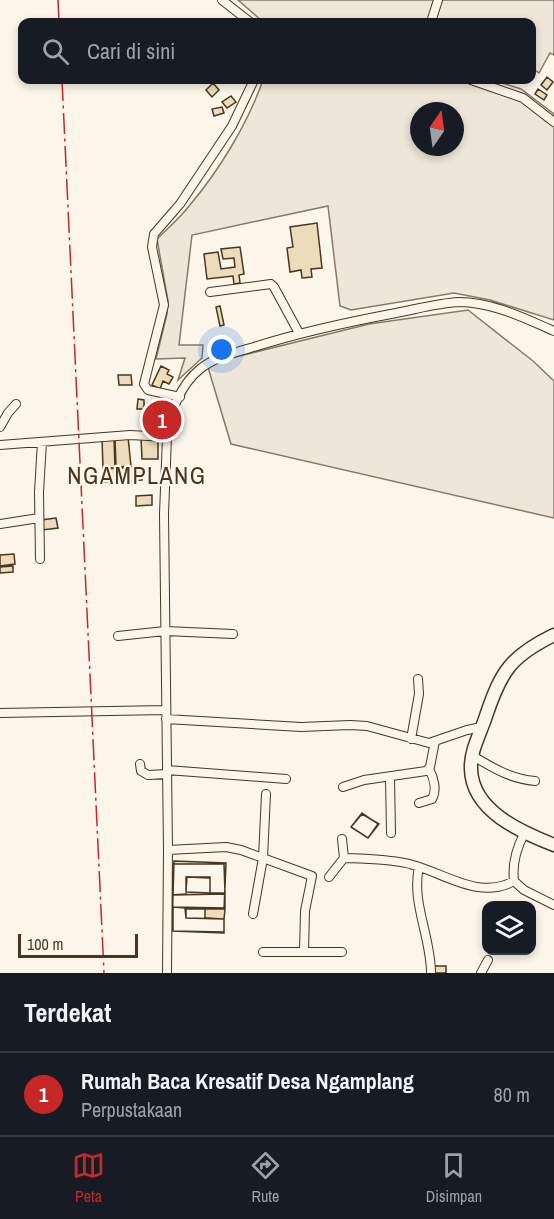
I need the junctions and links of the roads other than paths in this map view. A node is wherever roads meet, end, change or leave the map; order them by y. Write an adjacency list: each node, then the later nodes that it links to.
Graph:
1 (222, 0): 3 (street)
2 (438, 0): 4 (street)
3 (245, 18)
4 (432, 18)
5 (252, 84): 11 (street)
6 (483, 84): 7 (street)
7 (554, 122)
8 (210, 292): 10 (street)
9 (553, 332): 10 (street)
10 (299, 333): 11 (street)
11 (180, 397): 14 (street)
12 (16, 404): 13 (street)
13 (0, 427)
14 (167, 437): 15 (street); 20 (street)
15 (42, 442): 16 (street); 17 (street)
16 (0, 445)
17 (39, 518): 18 (street); 19 (street)
18 (0, 524)
19 (40, 559)
20 (165, 631): 21 (street); 23 (street); 25 (street)
21 (233, 634)
22 (554, 635): 28 (main road)
23 (118, 636)
24 (418, 679): 29 (street)
25 (165, 710): 26 (street); 27 (street)
26 (0, 713)
27 (166, 719): 29 (street); 34 (street)
28 (482, 727): 30 (street); 31 (main road)
29 (411, 739): 30 (street)
30 (435, 741): 33 (street)
31 (473, 756): 37 (street); 42 (main road)
32 (140, 764): 34 (street)
33 (429, 769): 35 (street); 40 (street)
34 (167, 772): 36 (street); 45 (street)
35 (390, 778): 38 (street); 41 (street)
36 (286, 779)
37 (535, 781)
38 (343, 787)
39 (266, 794): 46 (street)
40 (419, 803)
41 (391, 833)
42 (524, 834): 44 (main road); 50 (street)
43 (342, 839): 47 (street)
44 (554, 845)
45 (168, 850): 46 (street); 57 (street)
46 (263, 858): 52 (street); 54 (street)
47 (344, 858): 48 (street); 49 (street)
48 (419, 867): 50 (street); 58 (street)
49 (329, 876)
50 (514, 880): 51 (street)
51 (554, 905)
52 (253, 914)
53 (263, 952): 54 (street)
54 (304, 952): 55 (street)
55 (342, 952)
56 (488, 960): 59 (street)
57 (167, 973)
58 (431, 973)
59 (481, 973)

